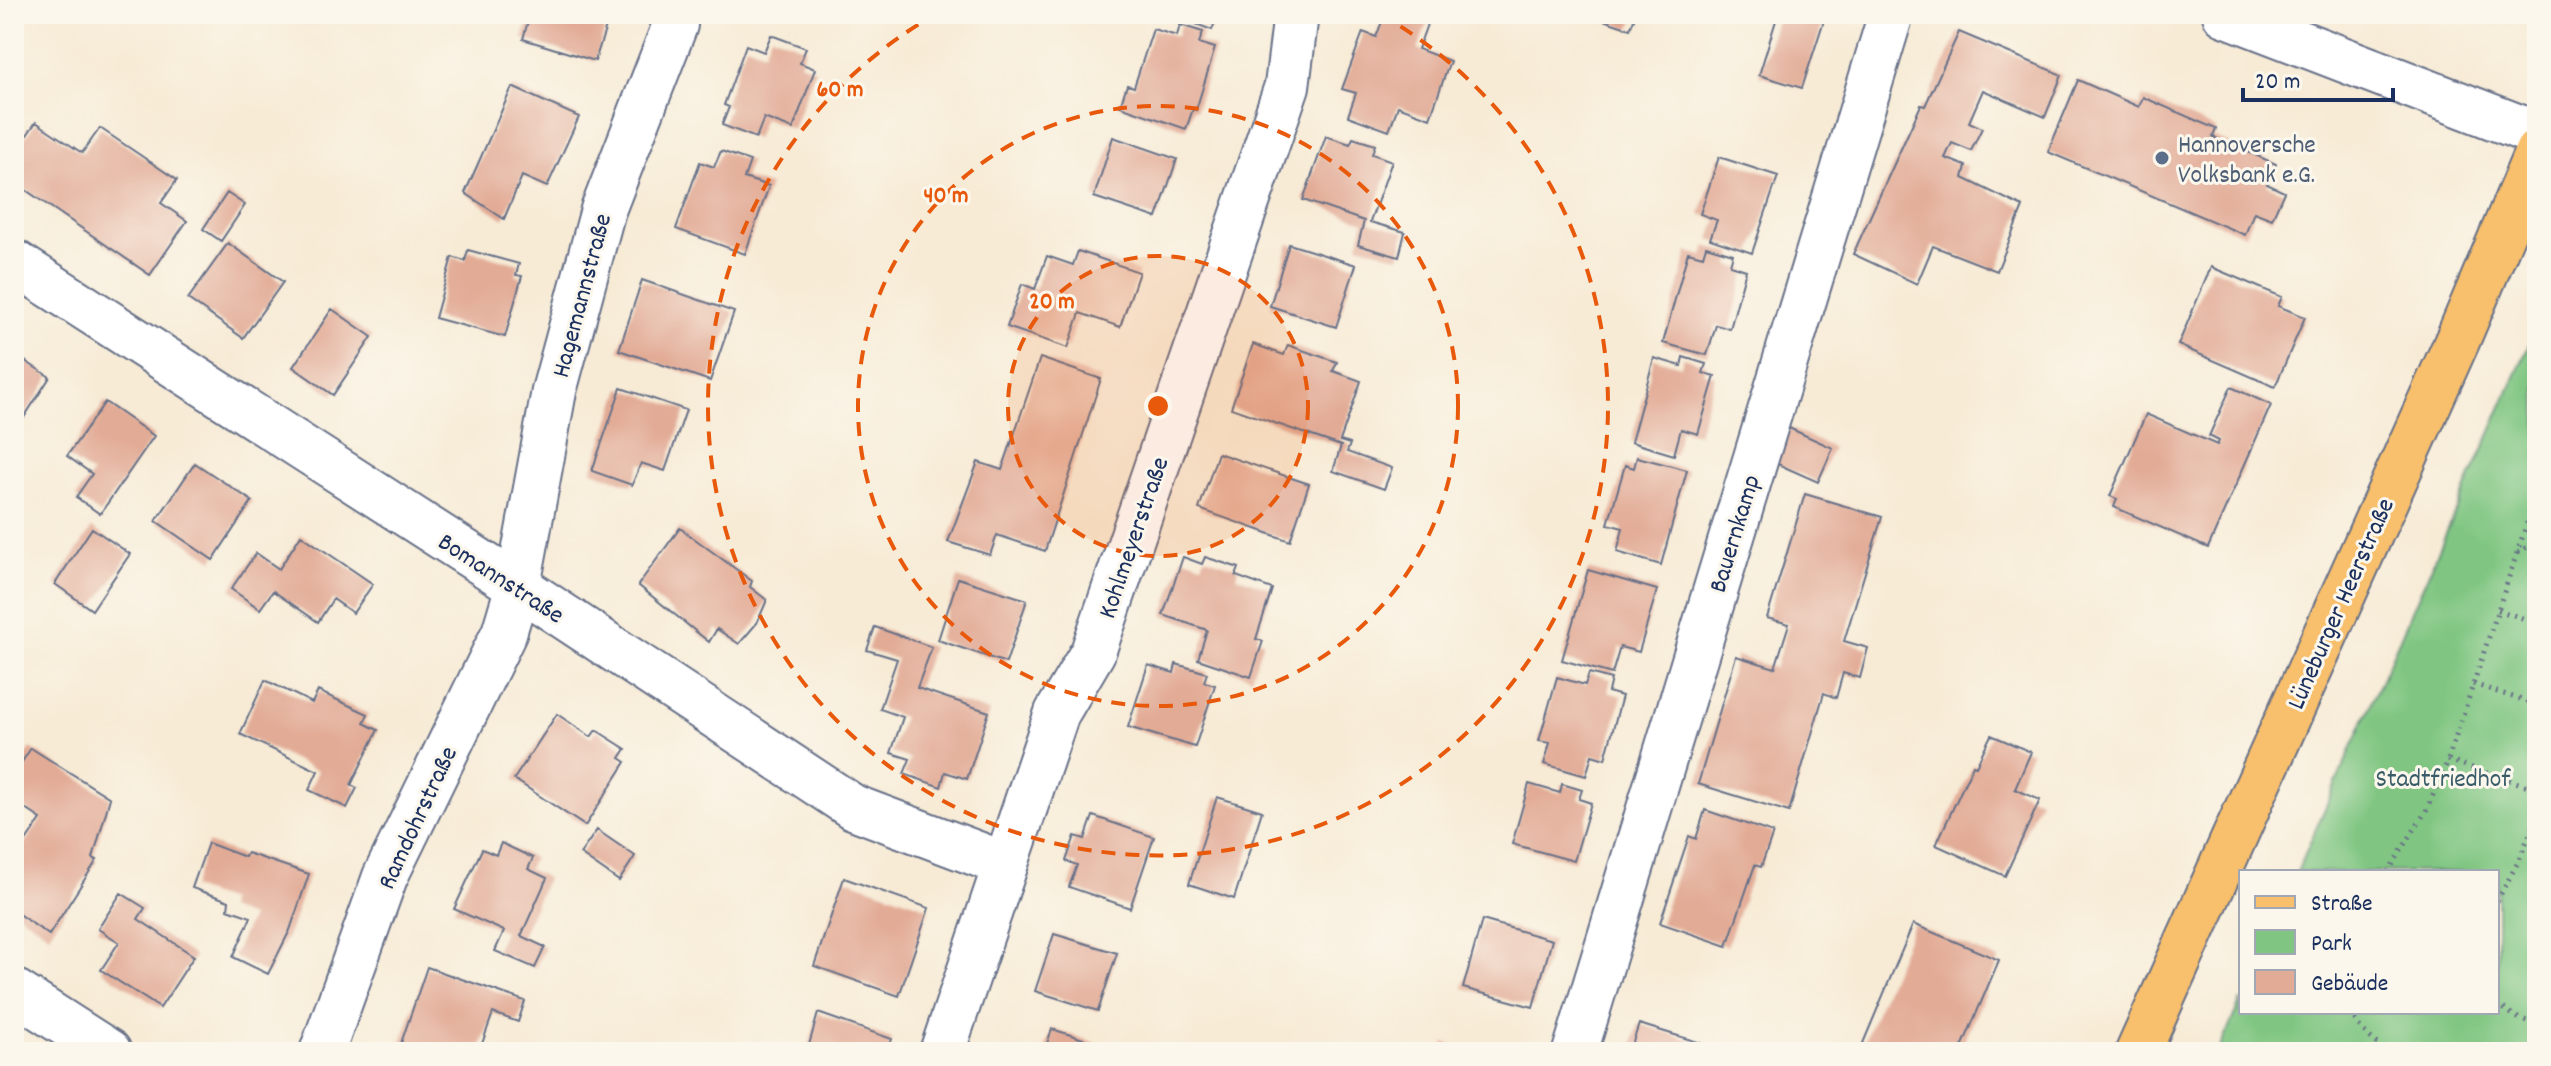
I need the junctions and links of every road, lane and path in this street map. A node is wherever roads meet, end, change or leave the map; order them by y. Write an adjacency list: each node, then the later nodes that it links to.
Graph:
1 (672, 14): 11 (street, Hagemannstraße)
2 (1296, 14): 19 (street, Kohlmeyerstraße)
3 (1891, 14): 29 (street, Bauernkamp)
4 (2225, 14): 5 (street)
5 (2537, 134)
6 (2537, 152): 30 (main road, Lüneburger Heerstraße)
7 (14, 262): 11 (street, Bomannstraße)
8 (2537, 493): 10 (path)
9 (2537, 540): 10 (path)
10 (2517, 554): 12 (path)
11 (518, 586): 19 (street, Bomannstraße); 27 (street, Ramdohrstraße)
12 (2498, 610): 13 (path); 14 (path)
13 (2537, 623)
14 (2473, 684): 15 (path); 16 (path)
15 (2537, 705)
16 (2448, 760): 17 (path); 20 (path)
17 (2537, 789)
18 (2537, 817): 21 (path)
19 (1004, 864): 28 (street, Kohlmeyerstraße)
20 (2389, 870)
21 (2499, 897)
22 (14, 991): 26 (street)
23 (2499, 1005): 25 (path)
24 (2352, 1014): 31 (path)
25 (2537, 1025)
26 (109, 1052)
27 (322, 1052)
28 (942, 1052)
29 (1575, 1052)
30 (2138, 1052)
31 (2390, 1052)

